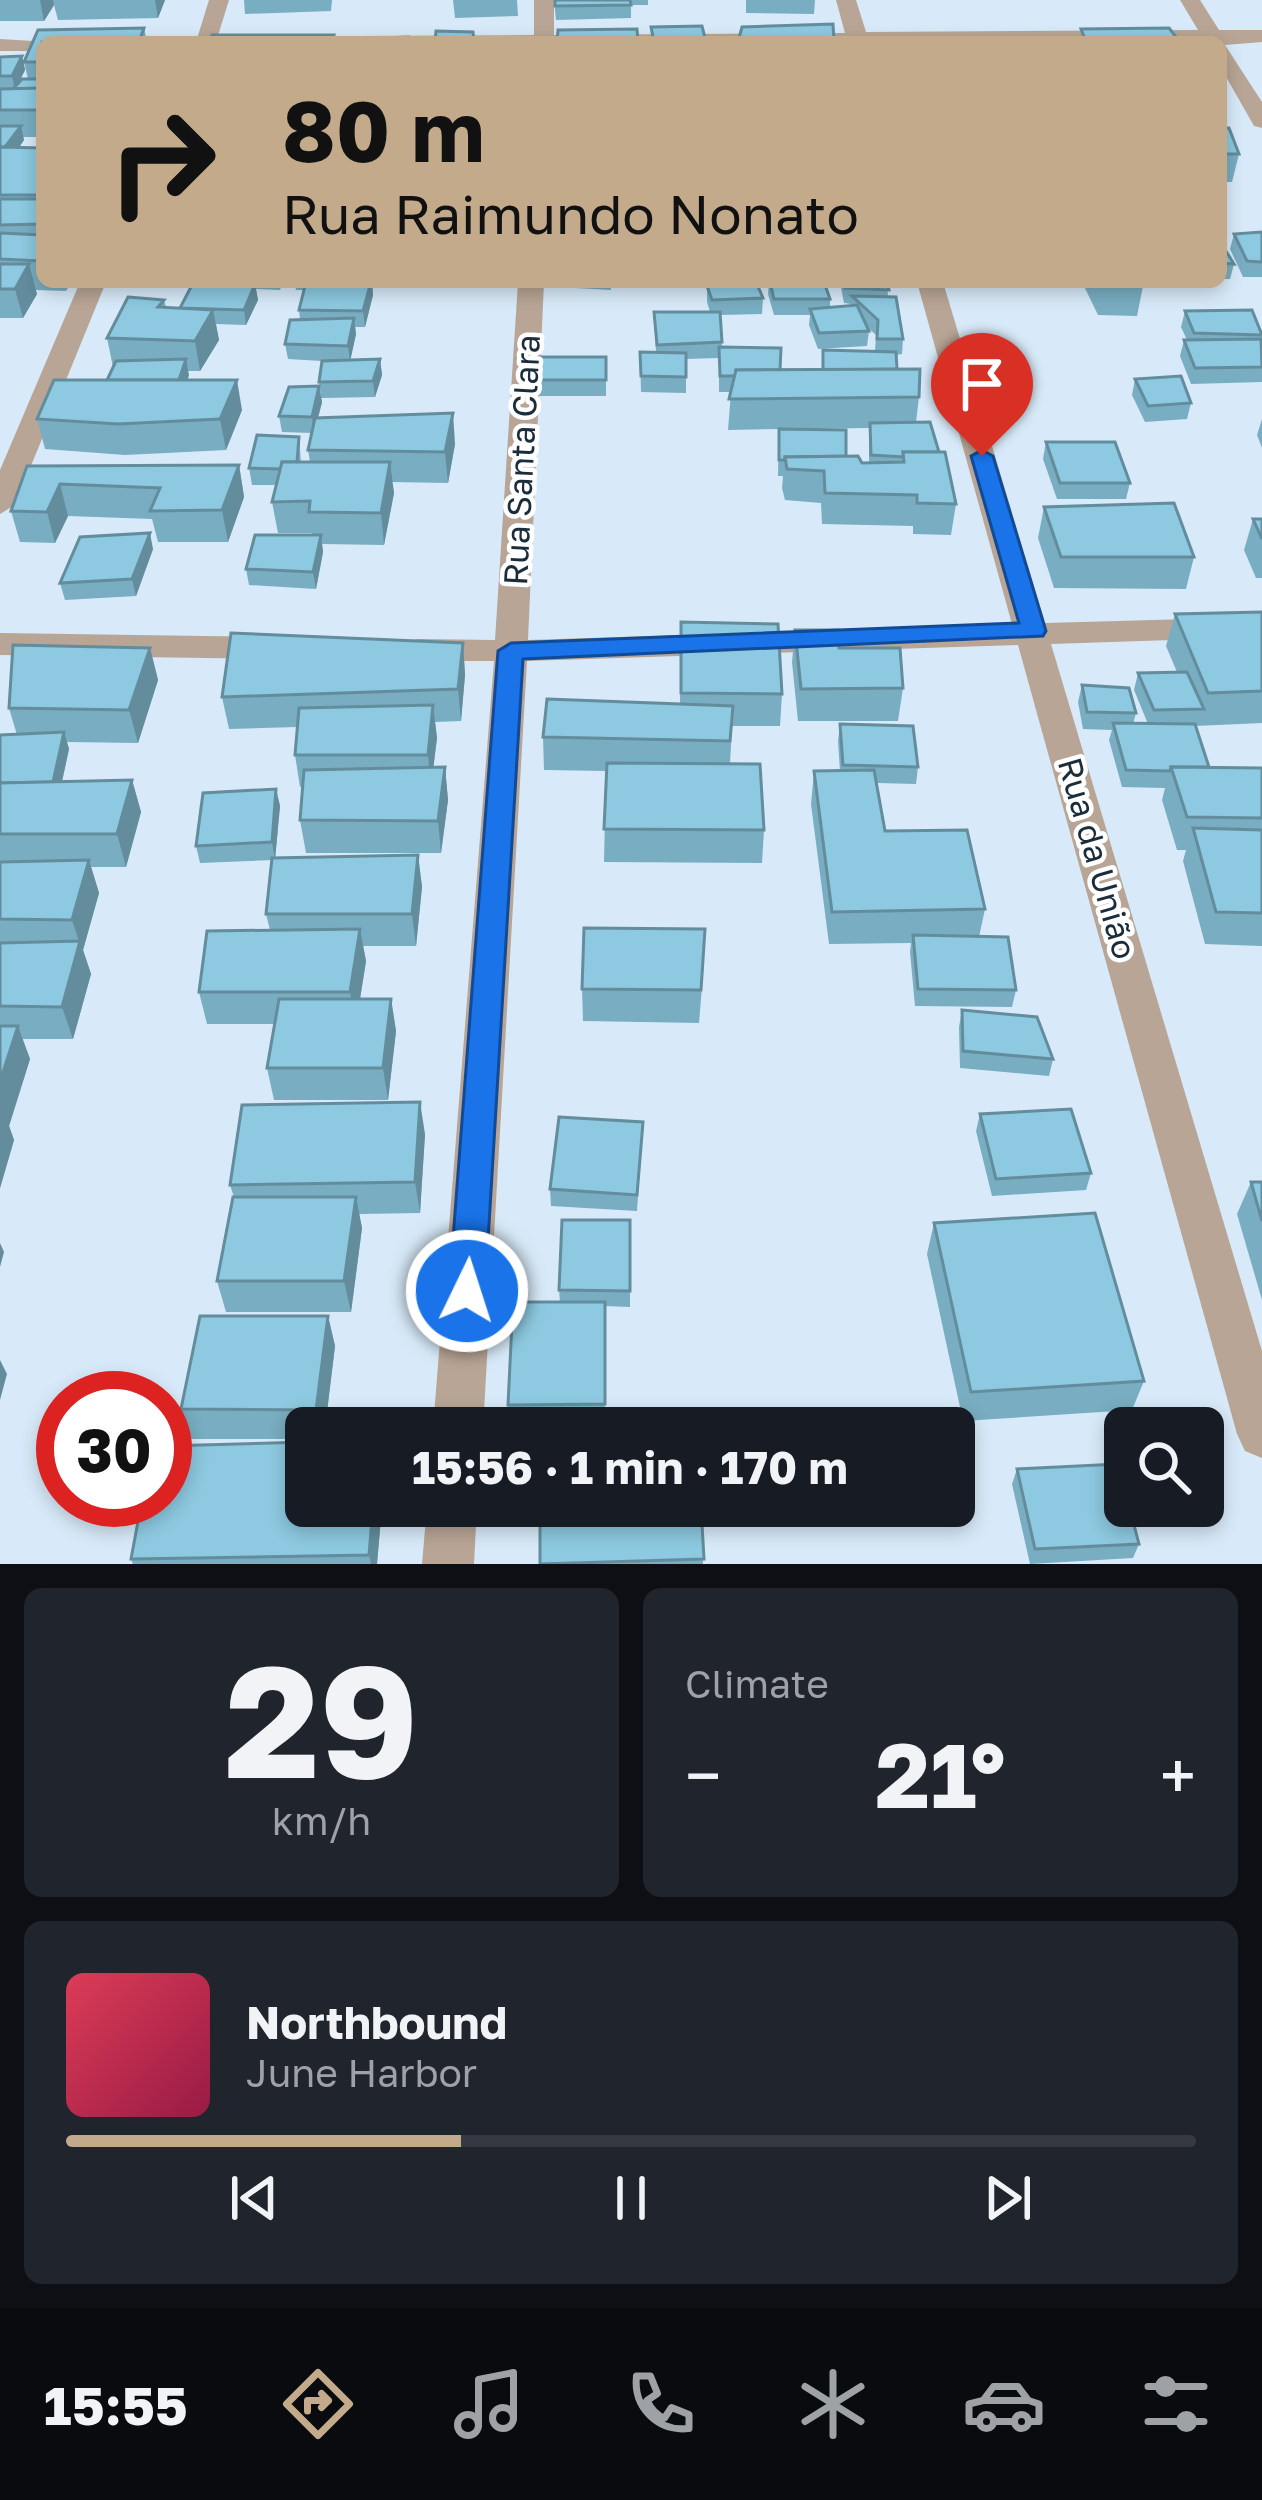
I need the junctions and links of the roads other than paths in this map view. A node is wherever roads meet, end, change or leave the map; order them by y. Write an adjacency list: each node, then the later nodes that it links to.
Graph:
1 (219, 0): 5 (street)
2 (544, 0): 6 (street)
3 (847, 0): 7 (street)
4 (1190, 0): 8 (street)
5 (208, 36)
6 (544, 36)
7 (857, 36)
8 (1213, 36)
9 (1262, 36): 10 (street)
10 (1227, 41)
11 (0, 45): 12 (street)
12 (36, 45)
13 (1227, 60): 14 (street)
14 (1262, 121)
15 (90, 288): 18 (street)
16 (531, 288): 24 (street, Rua Santa Clara)
17 (932, 288): 20 (street, Rua da União)
18 (0, 505)
19 (1262, 627): 20 (street)
20 (1034, 631): 24 (street); 26 (street, Rua da União)
21 (0, 644): 22 (street)
22 (302, 648)
23 (395, 649): 24 (street)
24 (511, 651): 25 (street, Rua Santa Clara)
25 (459, 1407)
26 (1262, 1435)
27 (451, 1527): 28 (street)
28 (448, 1564)

